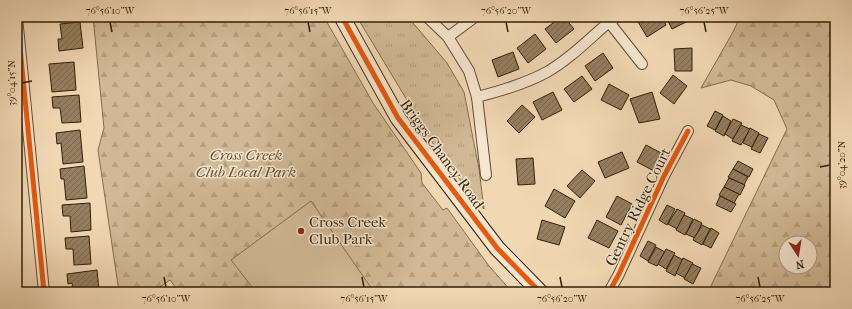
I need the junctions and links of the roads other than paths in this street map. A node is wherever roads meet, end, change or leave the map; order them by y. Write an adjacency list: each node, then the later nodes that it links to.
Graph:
1 (17, 17): 11 (street)
2 (342, 17): 12 (main road, Briggs Chaney Road)
3 (427, 17): 6 (street)
4 (475, 17): 6 (street)
5 (613, 19): 7 (street); 8 (street)
6 (448, 37): 8 (street)
7 (642, 64)
8 (477, 97): 10 (street)
9 (688, 131): 13 (street, Gentry Ridge Court)
10 (486, 175)
11 (44, 292)
12 (540, 292)
13 (609, 292)

